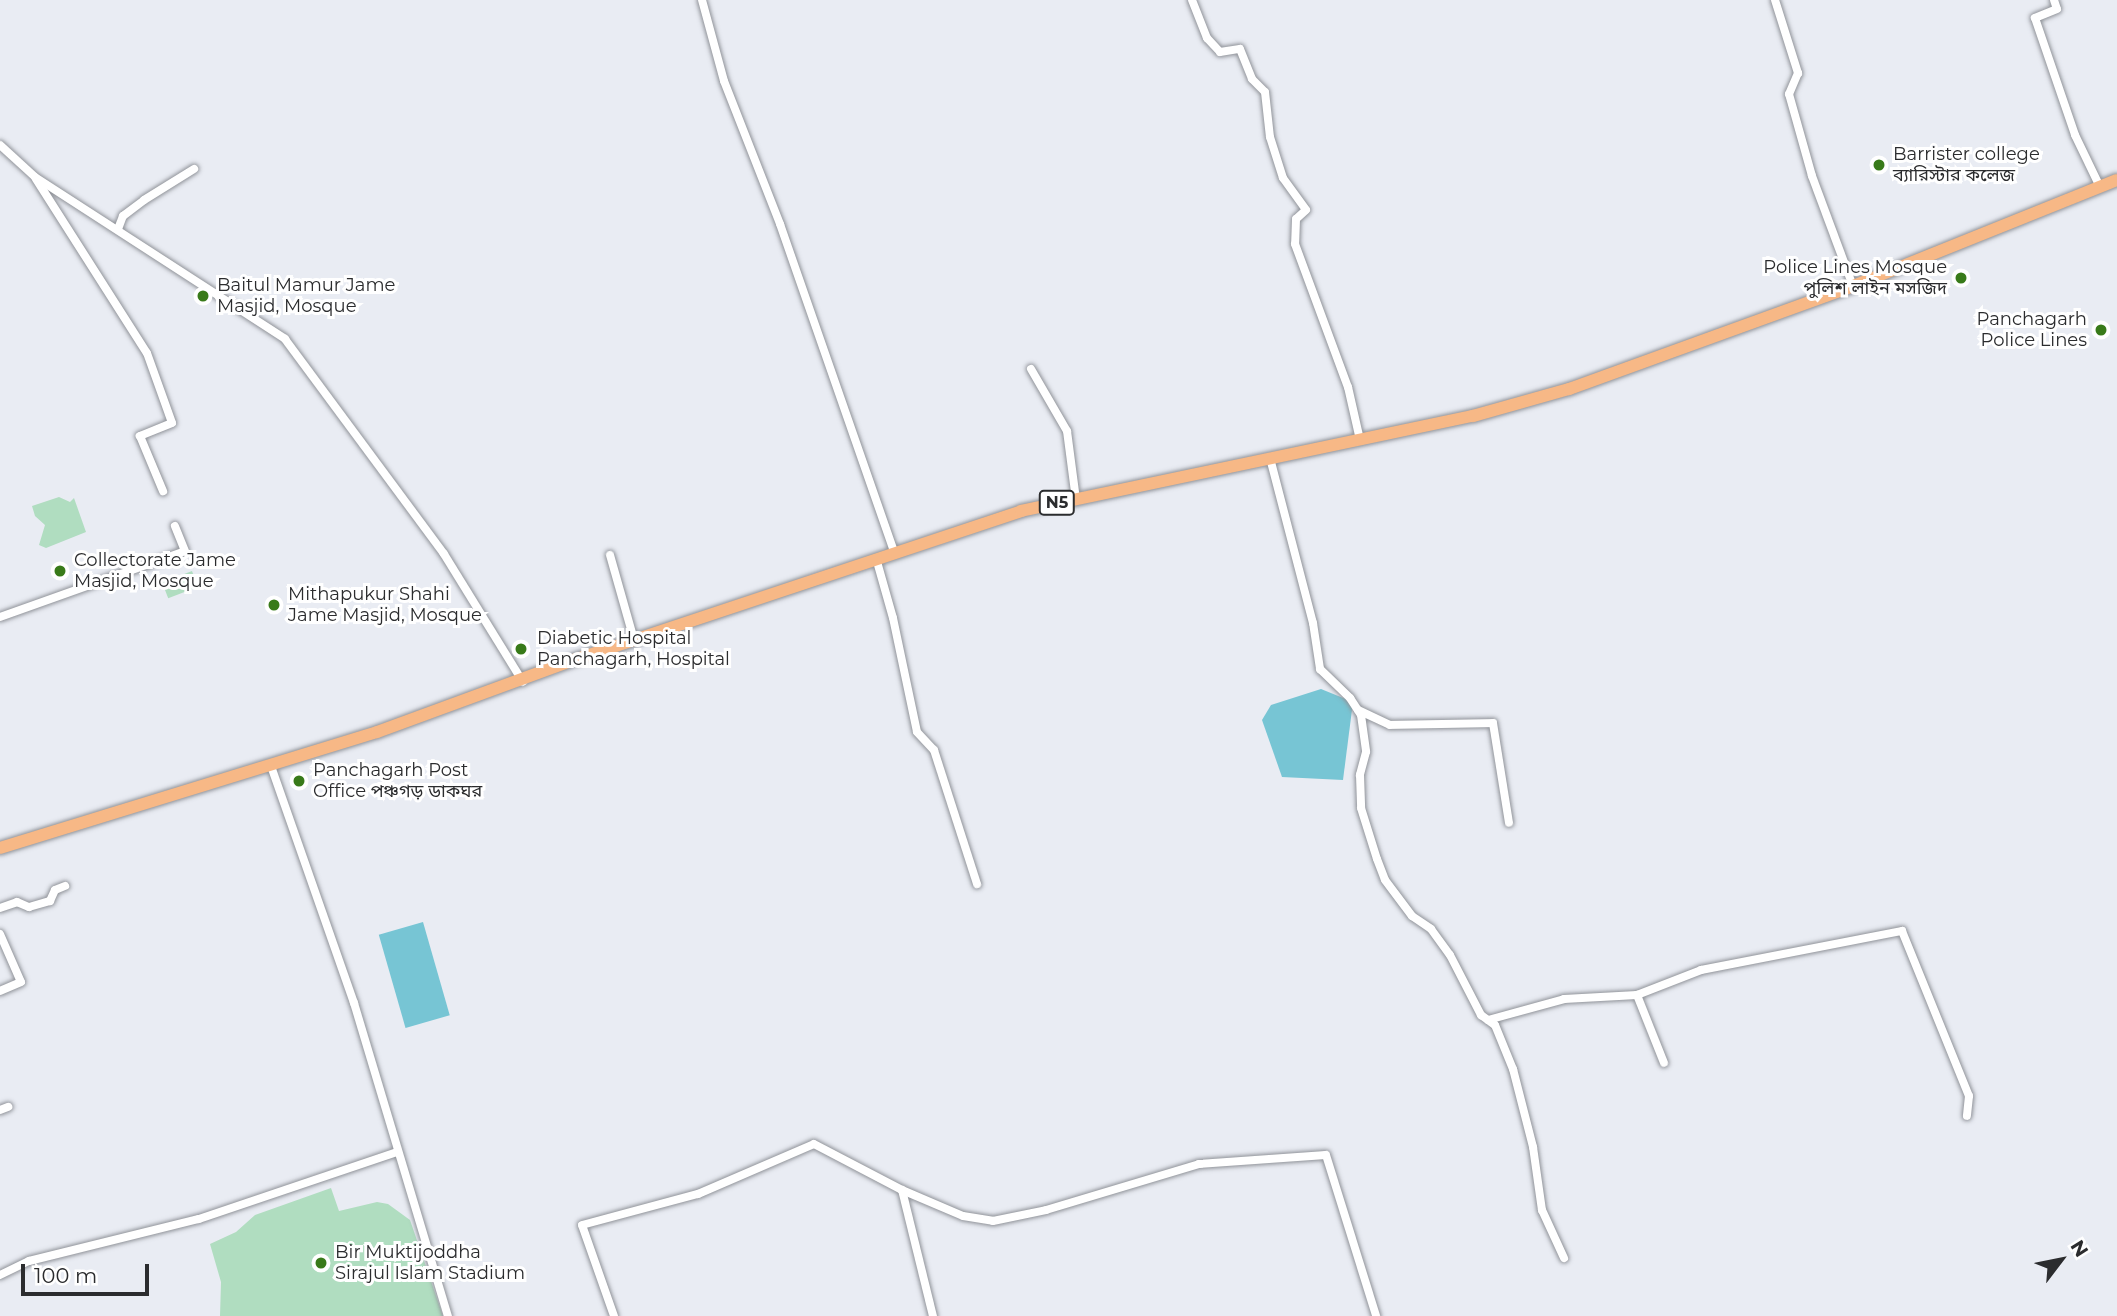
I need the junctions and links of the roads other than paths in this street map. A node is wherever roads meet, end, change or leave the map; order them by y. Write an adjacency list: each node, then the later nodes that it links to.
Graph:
1 (702, 0): 18 (street)
2 (1192, 0): 13 (street)
3 (1775, 0): 11 (street)
4 (2054, 0): 9 (street)
5 (0, 145): 7 (street)
6 (194, 169): 10 (street)
7 (35, 177): 10 (street); 15 (street)
8 (2117, 180): 9 (highway, N5)
9 (2100, 187): 11 (highway, N5)
10 (118, 229): 23 (street)
11 (1853, 286): 13 (highway, N5)
12 (1031, 369): 16 (street)
13 (1360, 440): 14 (highway, N5)
14 (1270, 458): 16 (highway, N5); 24 (street)
15 (163, 491)
16 (1076, 499): 18 (highway, N5)
17 (175, 526): 21 (street)
18 (894, 552): 20 (highway, N5)
19 (610, 555): 22 (street)
20 (876, 558): 22 (highway, N5); 28 (street)
21 (0, 617)
22 (634, 640): 23 (highway, N5)
23 (523, 682): 25 (highway, N5)
24 (1358, 710): 26 (street); 34 (street)
25 (271, 766): 27 (highway, N5); 37 (street)
26 (1509, 823)
27 (0, 848)
28 (977, 884)
29 (65, 886): 30 (street)
30 (0, 908)
31 (0, 934): 32 (street)
32 (0, 991)
33 (1637, 995): 34 (street); 35 (street); 36 (street)
34 (1488, 1020): 39 (street)
35 (1664, 1063)
36 (1967, 1116)
37 (397, 1152): 40 (street); 41 (street)
38 (902, 1190): 42 (street); 43 (street); 44 (street)
39 (1564, 1258)
40 (0, 1275)
41 (448, 1316)
42 (614, 1316)
43 (933, 1316)
44 (1376, 1316)

